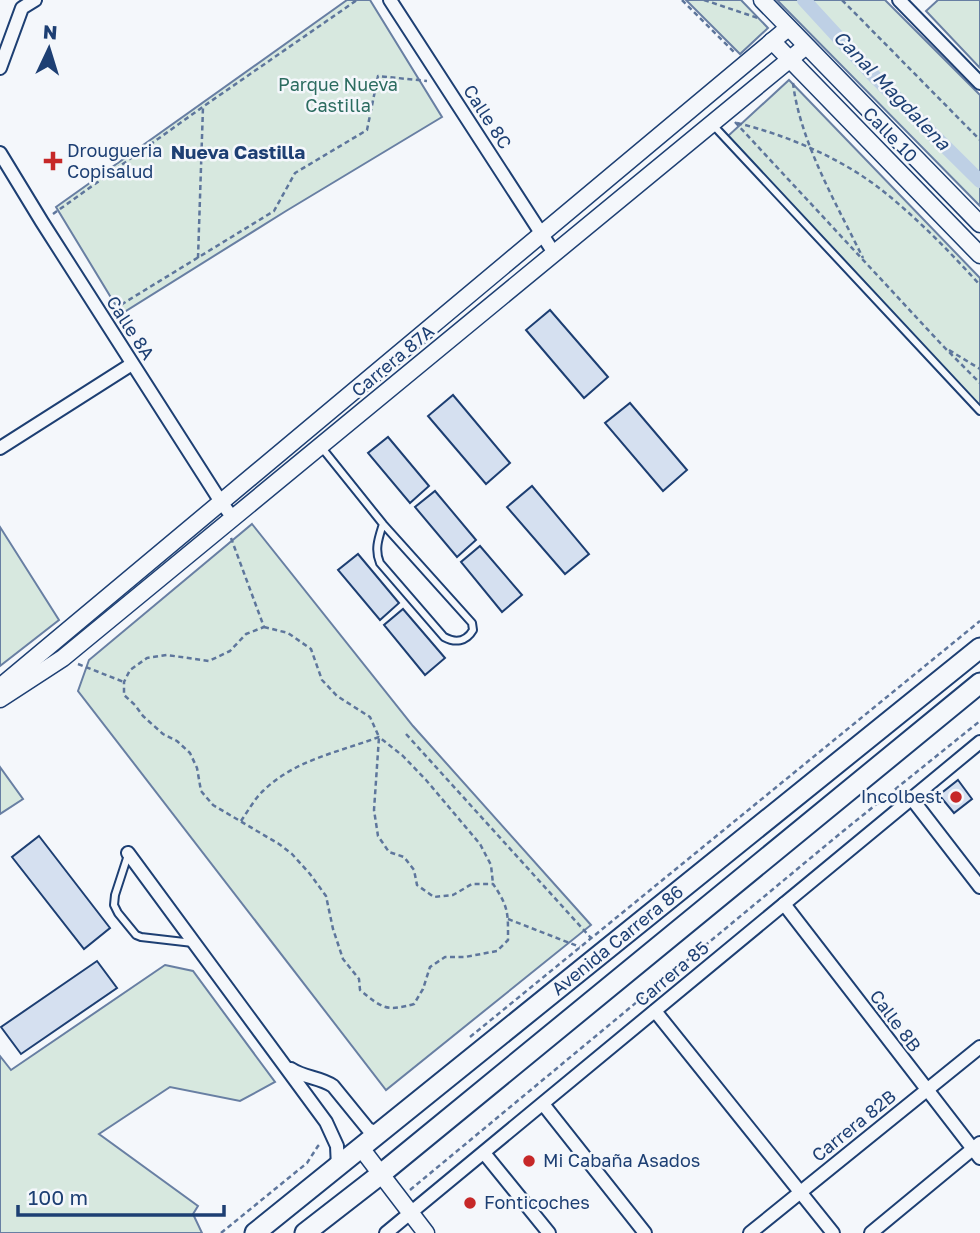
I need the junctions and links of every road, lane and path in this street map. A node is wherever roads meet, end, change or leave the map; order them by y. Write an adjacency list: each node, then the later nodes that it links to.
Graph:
1 (35, 0): 14 (street)
2 (357, 0): 17 (path)
3 (390, 0): 15 (street, Calle 8C)
4 (682, 0): 13 (path)
5 (704, 0): 9 (path)
6 (762, 0): 9 (street, Calle 10)
7 (842, 0): 19 (path)
8 (907, 3): 16 (street)
9 (788, 27): 10 (street, Carrera 87A); 11 (street, Calle 10)
10 (772, 41): 12 (street, Calle 10); 13 (street, Carrera 87A)
11 (806, 46): 12 (street, Carrera 87A); 23 (street, Calle 10)
12 (789, 59): 18 (street, Carrera 87A); 20 (path); 26 (street, Calle 10)
13 (745, 63): 24 (street, Carrera 87A)
14 (0, 66)
15 (444, 83): 24 (street, Calle 8C); 27 (path)
16 (980, 83)
17 (204, 106): 22 (path); 27 (path)
18 (711, 124): 25 (street, Carrera 87A); 35 (lane)
19 (980, 140)
20 (810, 148): 28 (path); 28 (path); 29 (path)
21 (0, 153): 22 (street, Calle 8A)
22 (42, 222): 30 (street, Calle 8A)
23 (980, 225)
24 (541, 234): 25 (street, Calle 8C); 38 (street, Carrera 87A)
25 (554, 253): 36 (street, Carrera 87A)
26 (980, 255)
27 (198, 258): 30 (path)
28 (865, 263): 31 (path)
29 (980, 285)
30 (102, 316): 32 (street, Calle 8A)
31 (943, 346): 33 (path); 34 (path)
32 (132, 364): 37 (street); 38 (street, Calle 8A)
33 (980, 369)
34 (980, 383)
35 (980, 411)
36 (321, 446): 39 (street, Carrera 87A); 40 (lane)
37 (0, 449)
38 (221, 502): 39 (street, Calle 8A); 47 (street, Carrera 87A)
39 (229, 521): 42 (path); 44 (street, Carrera 87A)
40 (383, 524): 40 (lane)
41 (980, 621): 60 (path)
42 (264, 627): 45 (path); 51 (path)
43 (980, 648): 69 (main road, Avenida Carrera 86)
44 (63, 658): 45 (path); 48 (street, Carrera 87A)
45 (124, 682): 54 (path)
46 (980, 683): 75 (main road, Avenida Carrera 86)
47 (0, 687)
48 (0, 699)
49 (980, 721): 77 (path)
50 (406, 734): 60 (path)
51 (379, 737): 54 (path); 56 (path); 56 (path)
52 (980, 742): 53 (street, Carrera 85)
53 (912, 799): 57 (street); 58 (street, Carrera 85)
54 (240, 821): 59 (path)
55 (128, 853): 61 (street); 61 (lane)
56 (493, 884): 59 (path)
57 (980, 887)
58 (784, 904): 63 (street, Carrera 85); 67 (street, Calle 8B)
59 (508, 919): 62 (path)
60 (591, 938): 62 (path)
61 (195, 944): 66 (street)
62 (580, 947): 64 (path)
63 (655, 1011): 68 (street, Carrera 85); 76 (street)
64 (467, 1039)
65 (980, 1046): 67 (street, Carrera 82B)
66 (285, 1065): 69 (street); 70 (street)
67 (926, 1090): 72 (street, Calle 8B); 76 (street, Carrera 82B)
68 (543, 1104): 73 (street, Carrera 85); 85 (street)
69 (379, 1134): 71 (main road, Avenida Carrera 86)
70 (332, 1135): 74 (street); 79 (path)
71 (362, 1148): 74 (main road, Avenida Carrera 86); 75 (street)
72 (978, 1150): 88 (street)
73 (484, 1153): 78 (street, Carrera 85); 84 (street)
74 (338, 1167): 80 (main road, Avenida Carrera 86)
75 (381, 1174): 77 (street); 81 (main road, Avenida Carrera 86)
76 (800, 1192): 86 (street, Carrera 82B); 87 (street)
77 (400, 1198): 78 (street)
78 (411, 1213): 82 (street, Carrera 85); 83 (street)
79 (221, 1233)
80 (255, 1233)
81 (304, 1233)
82 (386, 1233)
83 (426, 1233)
84 (549, 1233)
85 (645, 1233)
86 (750, 1233)
87 (833, 1233)
88 (871, 1233)

